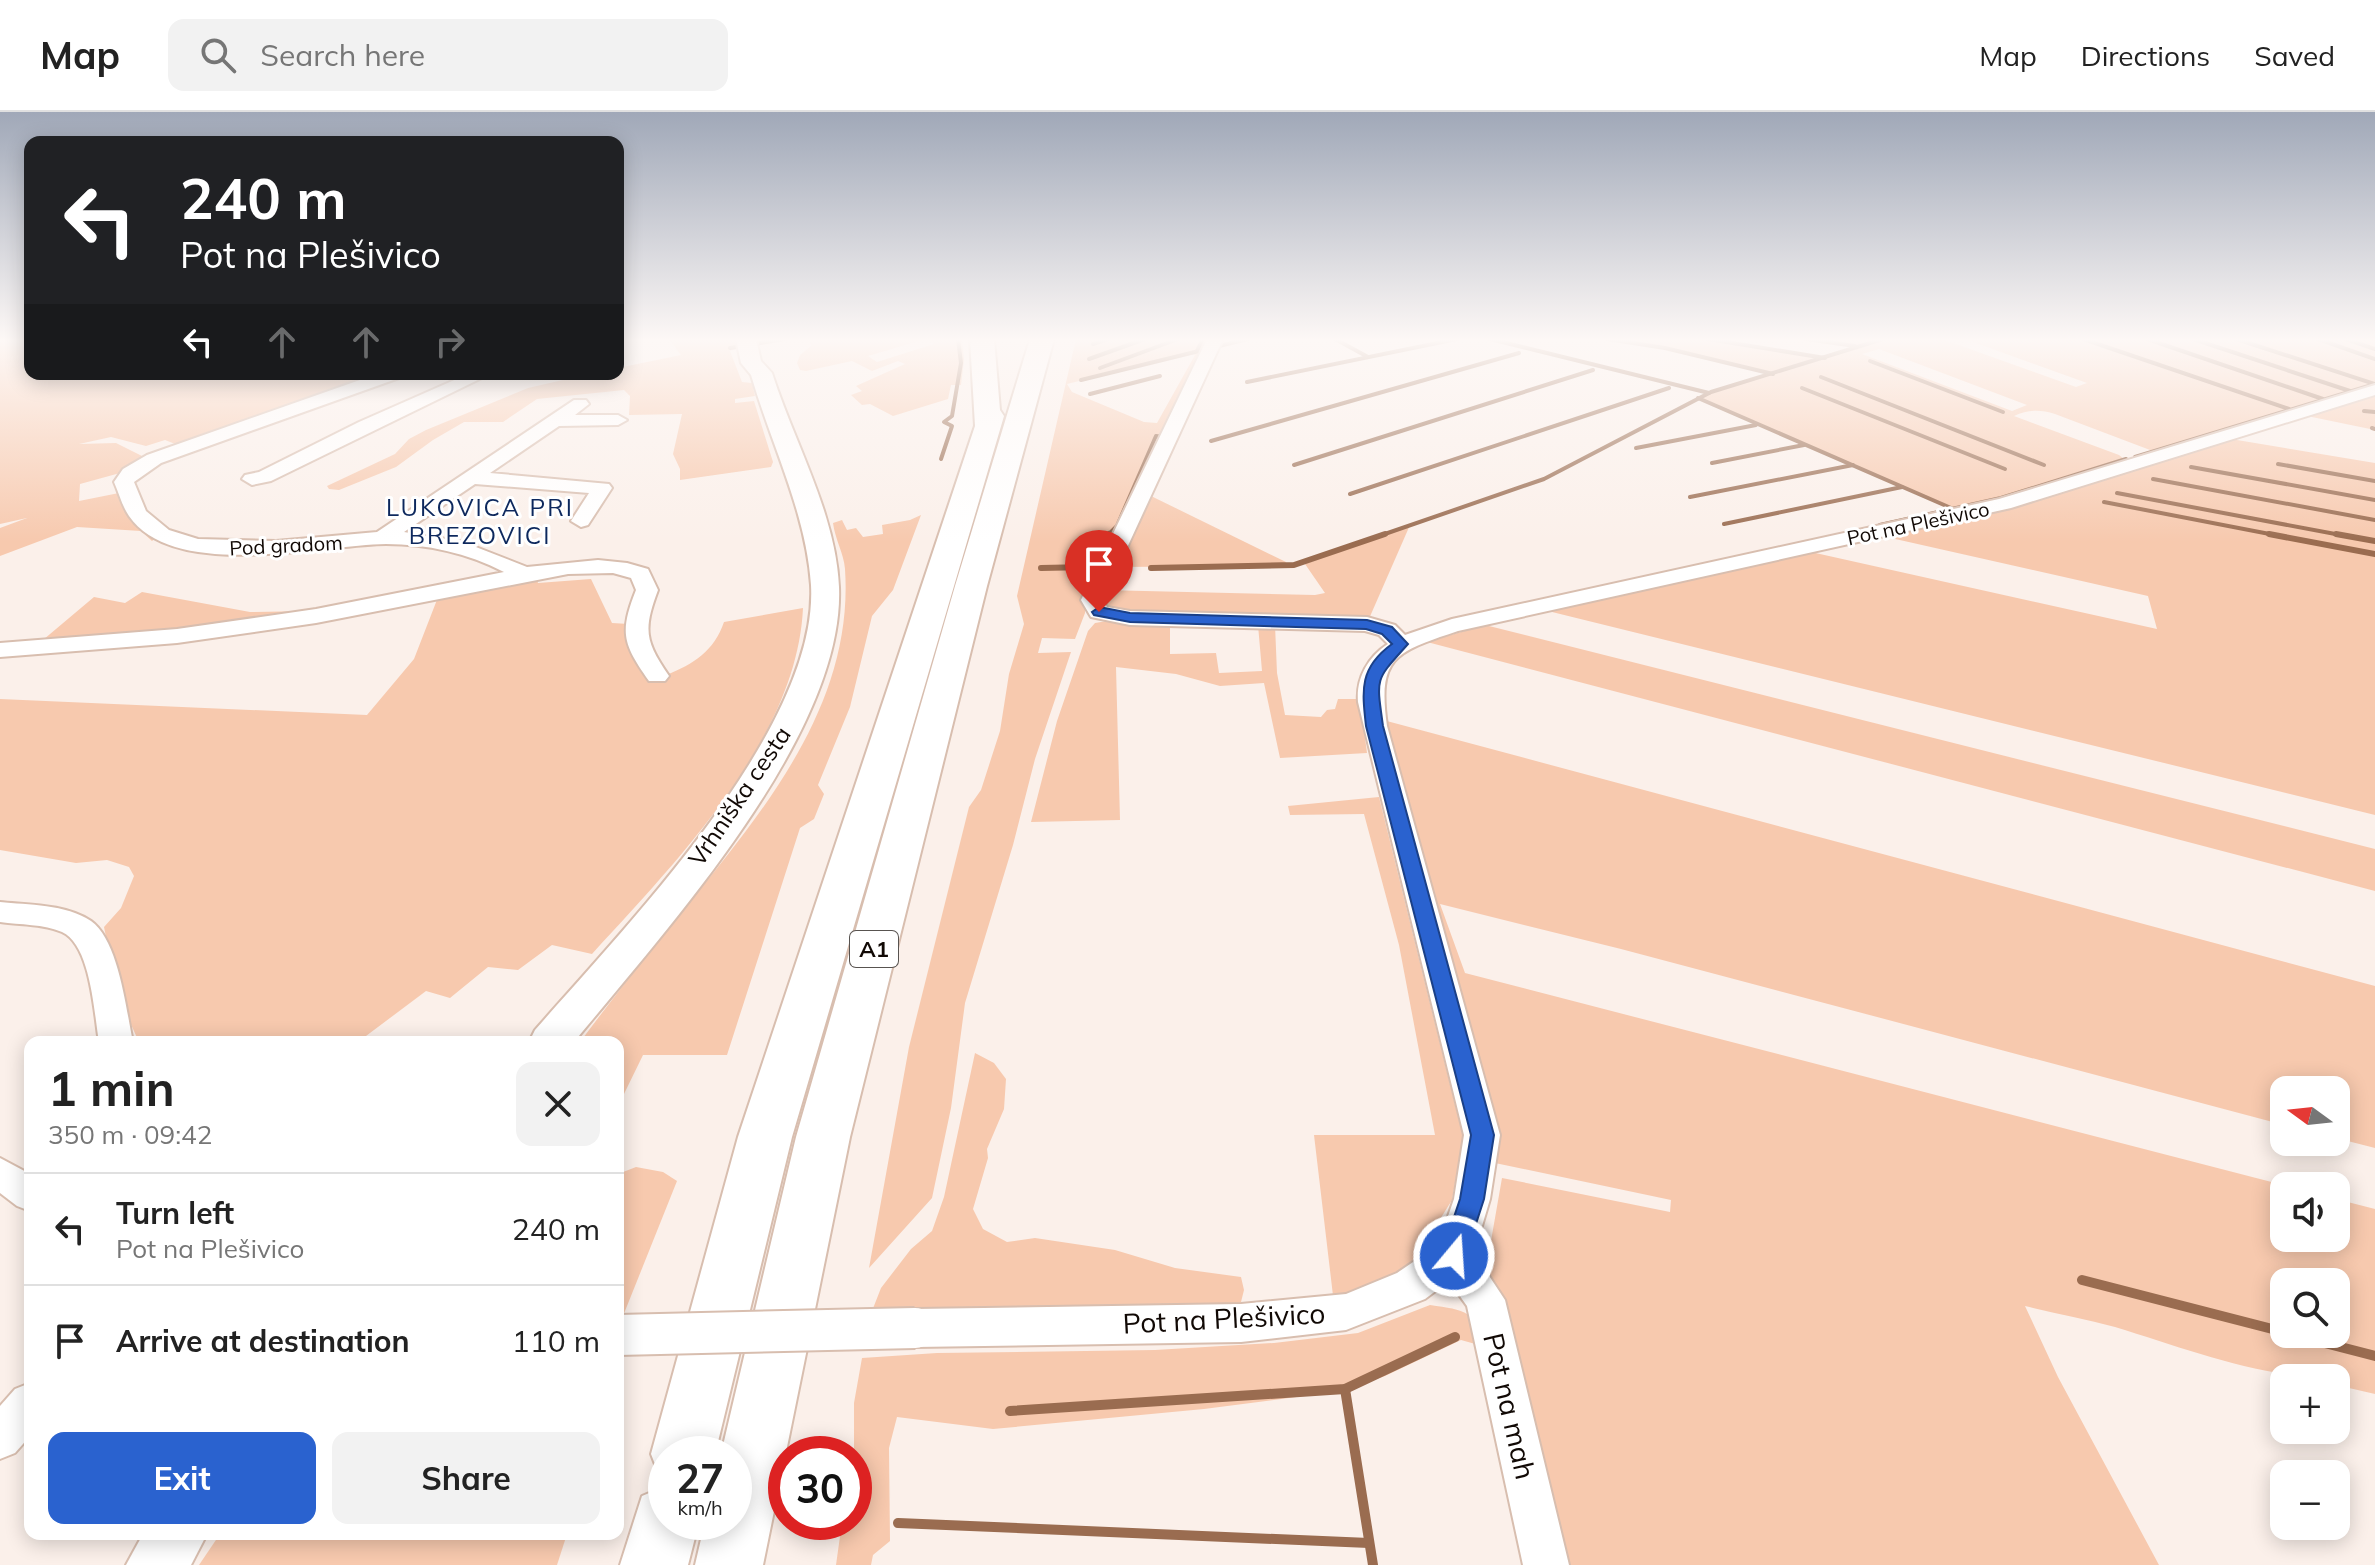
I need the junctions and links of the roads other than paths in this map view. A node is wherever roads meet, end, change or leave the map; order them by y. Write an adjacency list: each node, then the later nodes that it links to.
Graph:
1 (301, 407): 16 (street, Pod gradom)
2 (408, 407): 14 (street)
3 (576, 407): 11 (street)
4 (775, 407): 25 (main road, Vrhniška cesta)
5 (987, 407): 12 (highway)
6 (999, 407): 12 (highway, A1)
7 (1019, 407): 37 (highway, A1)
8 (1183, 407): 18 (street, Pot na Plešivico)
9 (2320, 407): 19 (street, Pot na Plešivico)
10 (618, 420): 11 (street)
11 (557, 421): 13 (street)
12 (988, 426): 31 (highway, A1)
13 (474, 478): 15 (street); 16 (street)
14 (252, 479)
15 (581, 521)
16 (382, 538): 17 (street, Pod gradom)
17 (524, 574): 21 (street); 22 (street)
18 (1367, 624): 19 (street, Pot na Plešivico); 20 (street, Pot na Plešivico)
19 (1452, 626): 20 (street, Pot na Plešivico)
20 (1401, 644): 28 (street)
21 (0, 650)
22 (657, 676)
23 (0, 912): 24 (street)
24 (115, 1036)
25 (555, 1036)
26 (0, 1173): 27 (street)
27 (24, 1191)
28 (1454, 1256): 29 (street, Pot na Plešivico, bridge); 38 (street, Pot na mah)
29 (624, 1335)
30 (24, 1411): 32 (street)
31 (688, 1436)
32 (0, 1438)
33 (174, 1540): 35 (main road)
34 (661, 1540): 36 (highway)
35 (156, 1565)
36 (654, 1565)
37 (729, 1565)
38 (1546, 1565)

